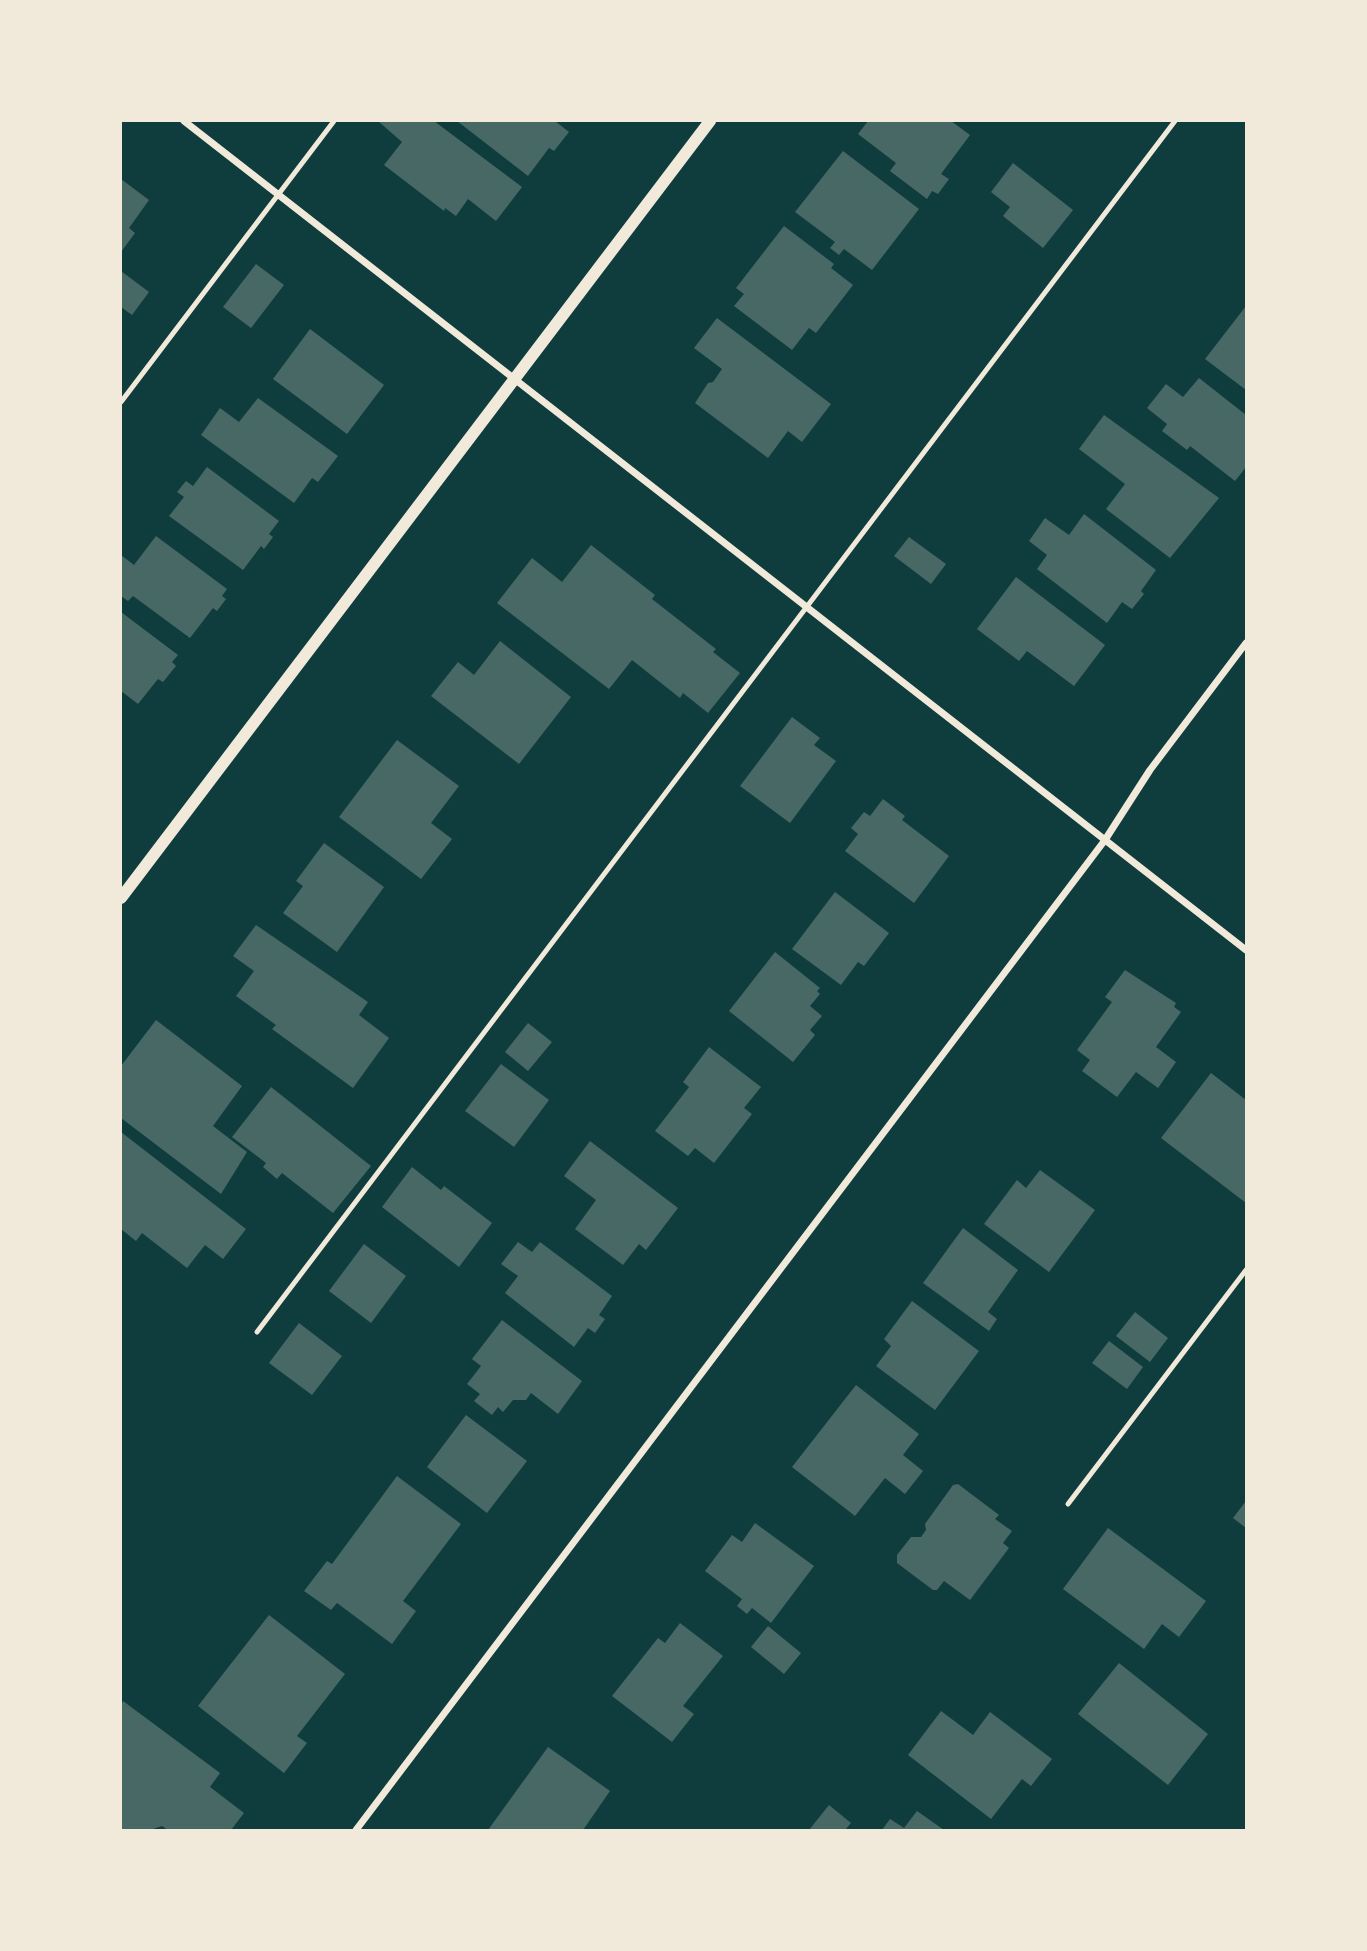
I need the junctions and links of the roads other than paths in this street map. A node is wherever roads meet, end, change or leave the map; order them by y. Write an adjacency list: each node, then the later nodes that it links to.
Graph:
1 (184, 121): 5 (street)
2 (334, 121): 5 (lane)
3 (710, 121): 6 (street)
4 (1175, 121): 8 (lane)
5 (278, 194): 6 (street); 7 (lane)
6 (514, 379): 8 (street); 11 (street)
7 (121, 402)
8 (803, 607): 10 (street); 14 (lane)
9 (1246, 643): 10 (street)
10 (1105, 840): 12 (street); 16 (street)
11 (121, 898)
12 (1246, 950)
13 (1246, 1270): 15 (lane)
14 (257, 1332)
15 (1068, 1504)
16 (356, 1830)

